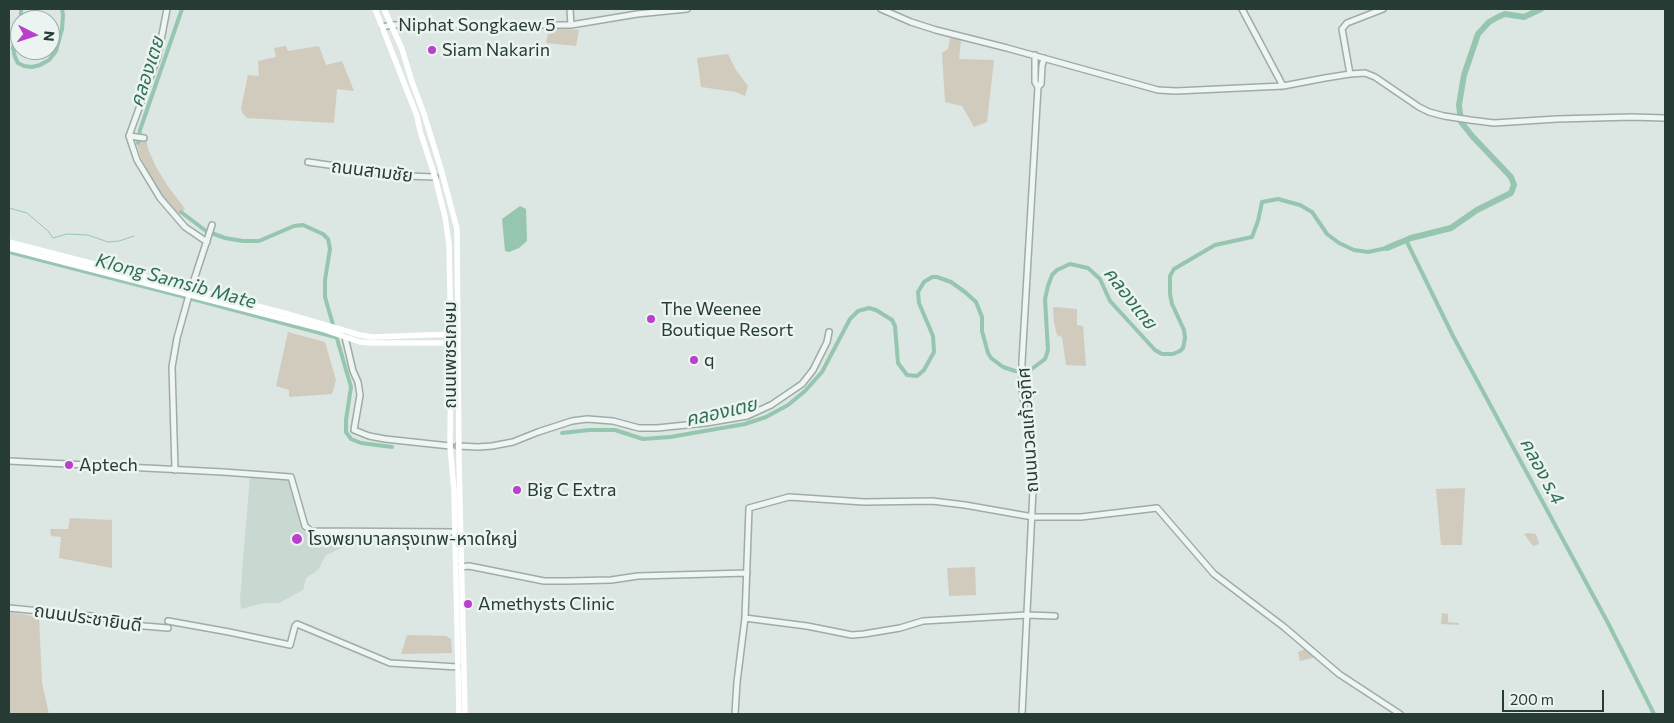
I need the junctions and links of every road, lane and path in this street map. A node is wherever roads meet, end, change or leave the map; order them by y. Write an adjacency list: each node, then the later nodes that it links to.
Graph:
1 (167, 9): 18 (street)
2 (375, 9): 11 (main road, ถนนเพชรเกษม)
3 (384, 9): 9 (main road, ถนนเพชรเกษม)
4 (570, 9): 10 (street)
5 (687, 9): 10 (street, Niphat Songkaew 5)
6 (881, 9): 12 (street)
7 (1242, 9): 15 (street)
8 (1383, 9): 14 (street)
9 (391, 25): 10 (street, Niphat Songkaew 5); 11 (street, Niphat Songkaew 5); 21 (main road, ถนนเพชรเกษม)
10 (571, 25)
11 (383, 27): 22 (main road, ถนนเพชรเกษม)
12 (1035, 55): 13 (street); 16 (street, ถนนนวลแก้วอุทิศ)
13 (1044, 58): 15 (street); 16 (street, ถนนนวลแก้วอุทิศ)
14 (1350, 74): 15 (street); 17 (street)
15 (1283, 86)
16 (1038, 87): 43 (street, ถนนนวลแก้วอุทิศ)
17 (1665, 118)
18 (129, 136): 19 (street); 25 (street)
19 (144, 138)
20 (308, 162): 22 (street, ถนนสามชัย)
21 (442, 175): 22 (main road); 33 (main road, ถนนเพชรเกษม)
22 (435, 177): 34 (main road, ถนนเพชรเกษม)
23 (212, 225): 25 (street)
24 (9, 242): 27 (main road)
25 (207, 242): 28 (street)
26 (9, 248): 27 (main road)
27 (49, 255): 28 (main road)
28 (190, 292): 29 (main road); 31 (main road); 42 (street)
29 (277, 317): 30 (street); 31 (main road)
30 (275, 324)
31 (322, 326): 34 (main road); 35 (main road)
32 (829, 332): 39 (street)
33 (458, 334): 34 (main road); 36 (main road, ถนนเพชรเกษม)
34 (451, 335): 37 (main road, ถนนเพชรเกษม)
35 (345, 337): 37 (main road); 38 (street)
36 (458, 343): 37 (main road); 39 (main road, ถนนเพชรเกษม)
37 (451, 344): 38 (main road, ถนนเพชรเกษม)
38 (450, 446): 40 (main road, ถนนเพชรเกษม)
39 (458, 446): 40 (main road, ถนนเพชรเกษม)
40 (455, 460): 44 (main road, ถนนเพชรเกษม); 45 (main road, ถนนเพชรเกษม)
41 (9, 461): 42 (street)
42 (175, 470): 44 (street)
43 (1033, 518): 47 (street); 49 (street, ถนนนวลแก้วอุทิศ); 59 (street)
44 (454, 532): 46 (main road, ถนนเพชรเกษม)
45 (462, 566): 46 (street); 47 (street); 56 (main road, ถนนเพชรเกษม)
46 (455, 568): 54 (main road, ถนนเพชรเกษม)
47 (747, 573): 51 (street)
48 (9, 608): 53 (street, ถนนประชายินดี)
49 (1028, 615): 50 (street); 51 (street); 58 (street, ถนนนวลแก้วอุทิศ)
50 (1055, 616)
51 (745, 618): 57 (street)
52 (168, 621): 54 (street)
53 (168, 628)
54 (458, 667): 55 (main road, ถนนเพชรเกษม)
55 (459, 714)
56 (465, 714)
57 (735, 714)
58 (1022, 714)
59 (1400, 714)

